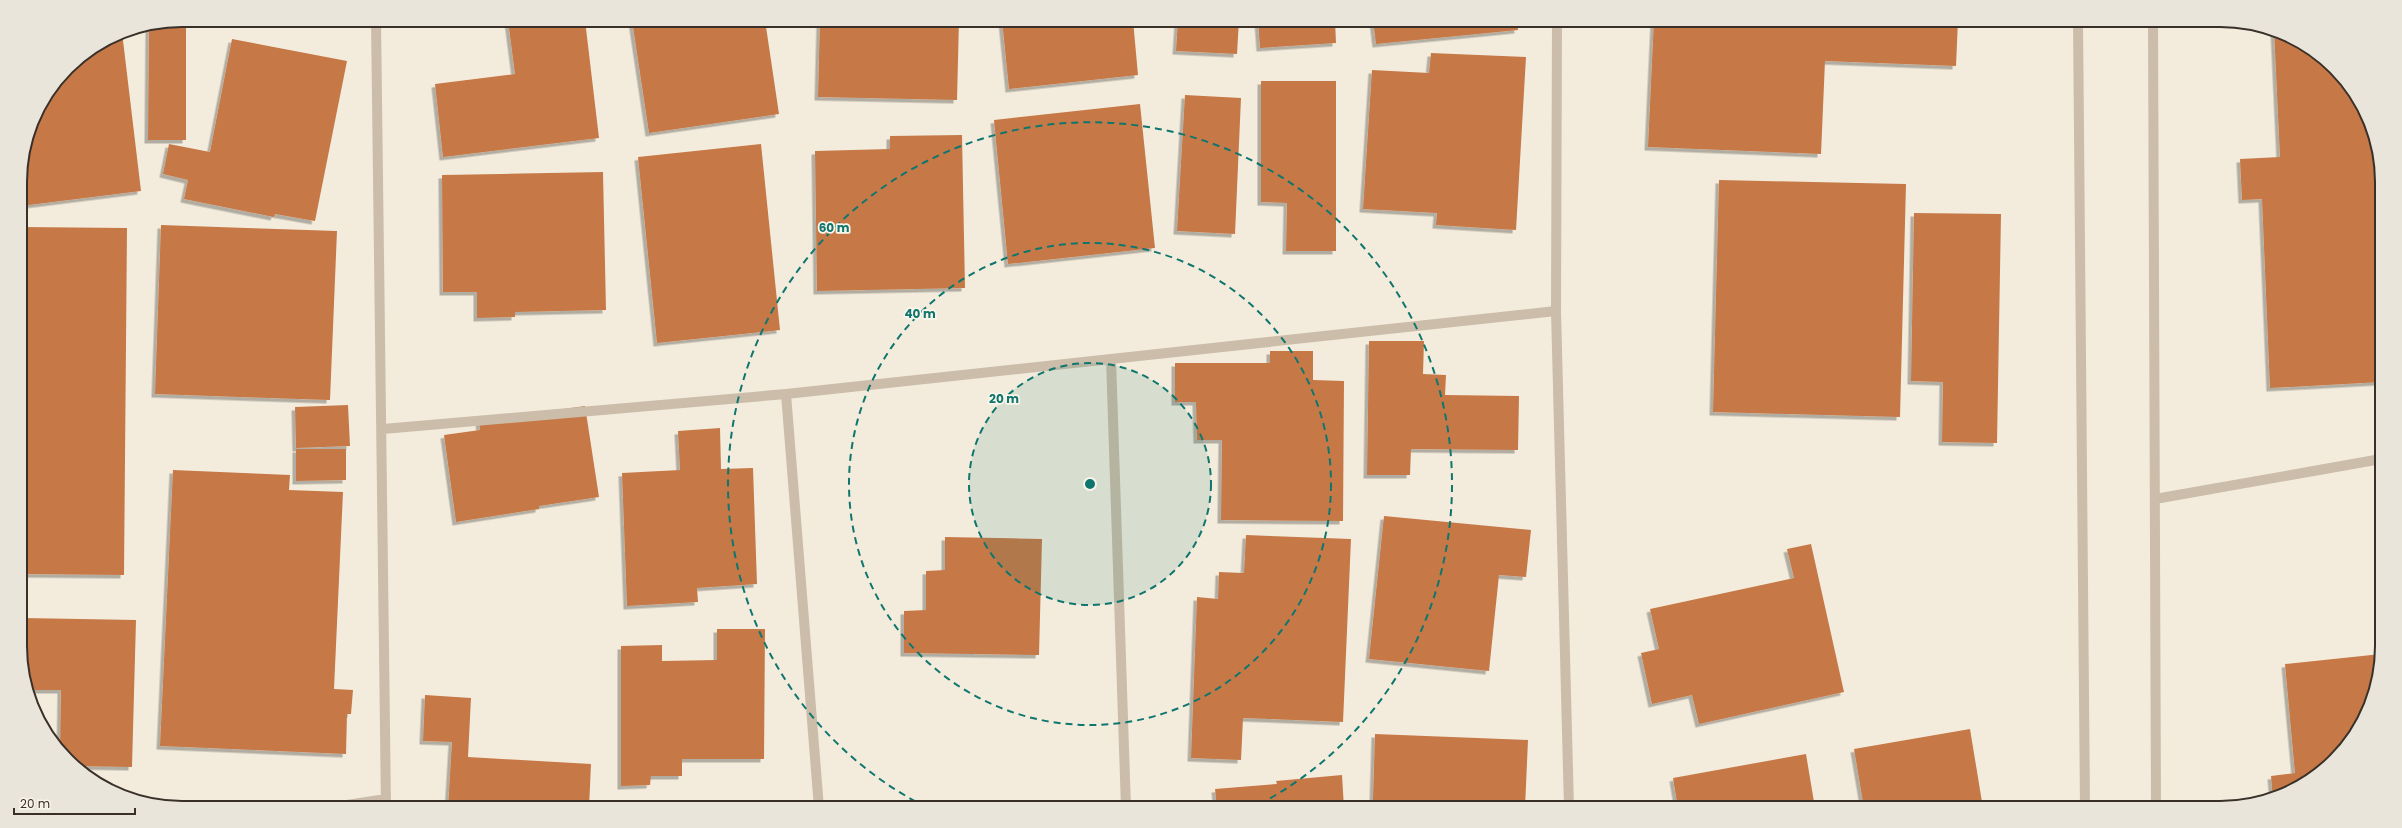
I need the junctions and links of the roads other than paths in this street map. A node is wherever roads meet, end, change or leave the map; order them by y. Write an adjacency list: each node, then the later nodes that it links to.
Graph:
1 (376, 27): 8 (street)
2 (1557, 27): 5 (street)
3 (2078, 27): 15 (street)
4 (2153, 27): 10 (street)
5 (1556, 311): 6 (street); 14 (street)
6 (1111, 359): 7 (street); 13 (street)
7 (786, 394): 8 (street); 12 (street)
8 (383, 429): 11 (street)
9 (2375, 460): 10 (street)
10 (2155, 499): 16 (street)
11 (386, 801)
12 (817, 801)
13 (1126, 801)
14 (1569, 801)
15 (2085, 801)
16 (2156, 801)

